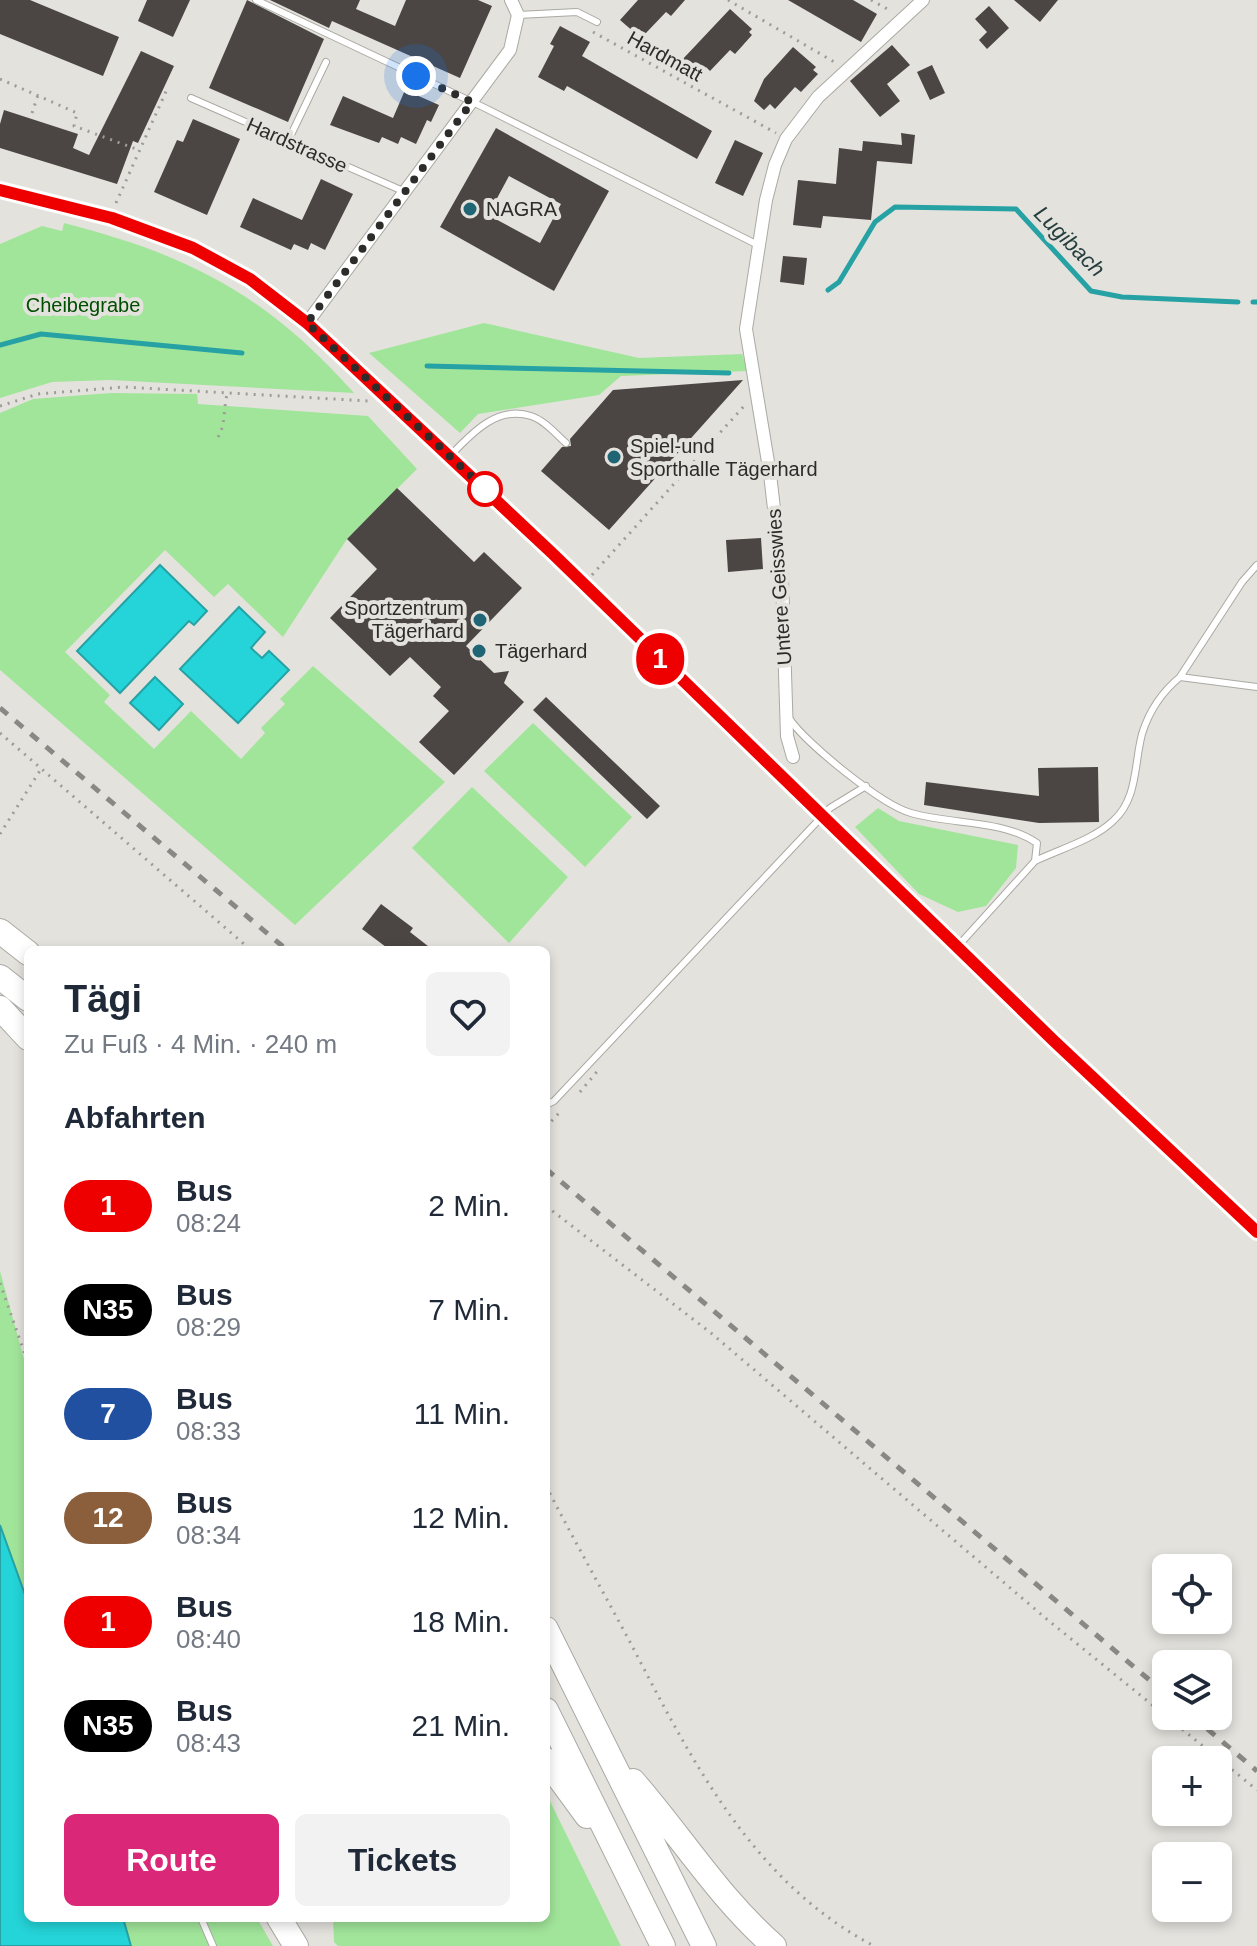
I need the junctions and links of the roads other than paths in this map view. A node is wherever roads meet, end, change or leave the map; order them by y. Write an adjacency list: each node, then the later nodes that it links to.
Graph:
1 (256, 0): 8 (lane)
2 (511, 0): 4 (street)
3 (922, 0): 12 (street, Untere Geisswies)
4 (518, 15): 5 (lane); 8 (street)
5 (597, 22)
6 (326, 62): 9 (lane)
7 (191, 98): 9 (lane, Hardstrasse)
8 (472, 102): 11 (street); 12 (lane)
9 (288, 141): 11 (lane, Hardstrasse)
10 (0, 190): 13 (street)
11 (403, 191): 13 (street)
12 (760, 246): 19 (street, Untere Geisswies)
13 (307, 323): 15 (street)
14 (566, 443): 15 (lane)
15 (450, 456): 22 (street)
16 (1257, 565): 17 (lane)
17 (1180, 677): 18 (lane); 23 (lane)
18 (1257, 687)
19 (787, 715): 20 (street, Untere Geisswies); 21 (lane)
20 (793, 757)
21 (866, 786): 22 (lane); 23 (lane)
22 (823, 818): 25 (street); 31 (lane)
23 (1035, 861): 25 (lane)
24 (0, 931): 26 (highway)
25 (957, 947): 32 (street)
26 (24, 950)
27 (0, 977): 28 (highway)
28 (24, 996)
29 (0, 1008): 30 (highway)
30 (24, 1034)
31 (550, 1103)
32 (1257, 1232)
33 (550, 1637): 35 (highway)
34 (550, 1718): 37 (highway)
35 (609, 1753): 45 (highway); 46 (highway)
36 (550, 1765): 37 (highway)
37 (620, 1859): 44 (highway)
38 (203, 1922): 41 (lane)
39 (281, 1922): 42 (highway)
40 (295, 1922): 43 (highway)
41 (213, 1946)
42 (296, 1946)
43 (309, 1946)
44 (663, 1946)
45 (704, 1946)
46 (774, 1946)

